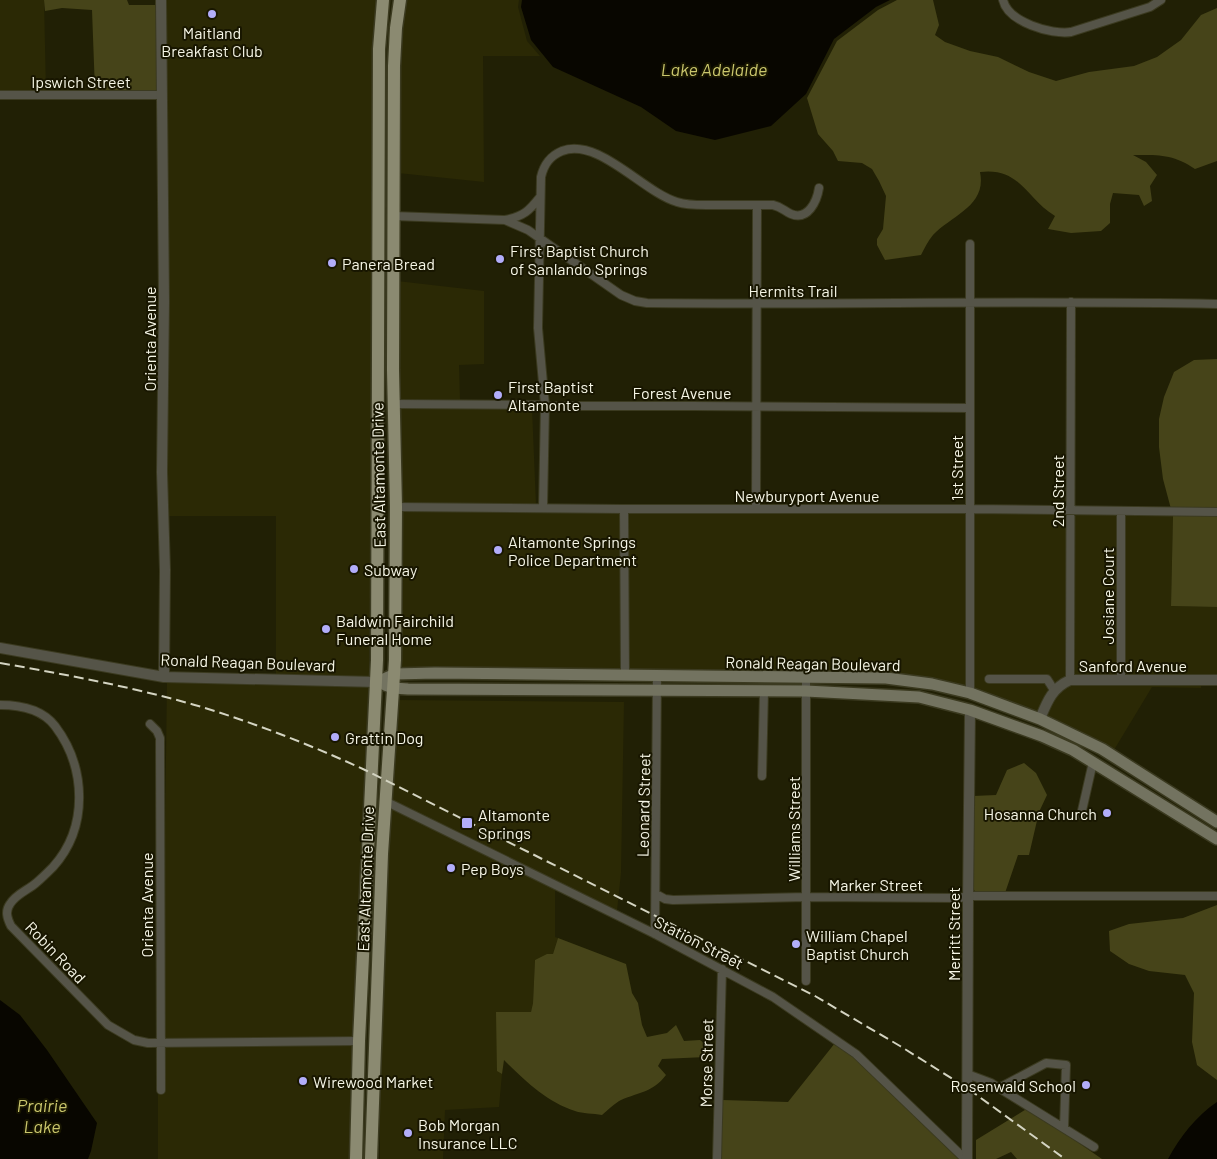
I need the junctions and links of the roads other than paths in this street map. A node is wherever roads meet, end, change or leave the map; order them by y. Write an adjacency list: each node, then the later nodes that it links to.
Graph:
1 (162, 0): 7 (street, Orienta Avenue)
2 (383, 0): 8 (main road, East Altamonte Drive)
3 (400, 0): 9 (main road, East Altamonte Drive)
4 (1003, 0): 5 (street)
5 (1162, 0)
6 (0, 95): 7 (street, Ipswich Street)
7 (162, 95): 43 (street, Orienta Avenue)
8 (379, 97): 9 (main road); 12 (main road, East Altamonte Drive)
9 (394, 110): 15 (main road, East Altamonte Drive)
10 (819, 188): 13 (street)
11 (540, 197): 13 (street); 16 (street); 18 (street)
12 (379, 199): 14 (main road, East Altamonte Drive); 15 (main road)
13 (757, 206): 22 (street)
14 (379, 214): 17 (main road); 24 (main road, East Altamonte Drive)
15 (394, 216): 16 (street, Hermits Trail); 17 (main road, East Altamonte Drive)
16 (505, 220): 18 (street, Hermits Trail)
17 (393, 233): 25 (main road, East Altamonte Drive)
18 (540, 239): 22 (street, Hermits Trail); 27 (street)
19 (970, 244): 20 (street, 1st Street)
20 (970, 302): 21 (street, Hermits Trail); 22 (street, Hermits Trail); 29 (street, 1st Street)
21 (1071, 302): 23 (street, Hermits Trail); 36 (street, 2nd Street)
22 (756, 304): 28 (street)
23 (1217, 304)
24 (378, 350): 25 (main road); 30 (main road, East Altamonte Drive)
25 (393, 370): 26 (main road, East Altamonte Drive)
26 (393, 404): 27 (street, Forest Avenue); 31 (main road, East Altamonte Drive)
27 (544, 405): 28 (street, Forest Avenue); 32 (street)
28 (757, 406): 29 (street, Forest Avenue); 33 (street)
29 (970, 408): 34 (street, 1st Street)
30 (378, 490): 31 (main road); 49 (main road, East Altamonte Drive)
31 (396, 507): 32 (street, Newburyport Avenue); 40 (main road, East Altamonte Drive)
32 (543, 508): 35 (street, Newburyport Avenue)
33 (756, 508): 34 (street, Newburyport Avenue); 35 (street, Newburyport Avenue)
34 (969, 508): 36 (street, Newburyport Avenue); 55 (street, 1st Street)
35 (624, 509): 42 (street)
36 (1071, 511): 37 (street, Newburyport Avenue); 46 (street, 2nd Street)
37 (1121, 512): 38 (street, Newburyport Avenue); 47 (street, Josiane Court)
38 (1217, 512)
39 (0, 648): 43 (street, Ronald Reagan Boulevard)
40 (395, 674): 42 (main road, Ronald Reagan Boulevard); 49 (main road, Ronald Reagan Boulevard); 50 (main road, East Altamonte Drive)
41 (657, 675): 42 (main road, Ronald Reagan Boulevard); 44 (main road, Ronald Reagan Boulevard); 52 (street, Leonard Street)
42 (625, 676)
43 (164, 677): 49 (street, Ronald Reagan Boulevard)
44 (806, 677): 54 (street, Williams Street); 55 (main road, Ronald Reagan Boulevard)
45 (989, 678): 51 (street)
46 (1070, 680): 47 (street, Sanford Avenue); 51 (street, Sanford Avenue)
47 (1121, 680): 48 (street, Sanford Avenue)
48 (1217, 680)
49 (377, 682): 50 (main road, Ronald Reagan Boulevard); 66 (main road, East Altamonte Drive)
50 (394, 688): 52 (main road, Ronald Reagan Boulevard); 62 (main road, East Altamonte Drive)
51 (1054, 690): 58 (street)
52 (658, 691): 53 (main road, Ronald Reagan Boulevard); 68 (street, Leonard Street)
53 (764, 691): 54 (main road, Ronald Reagan Boulevard); 61 (street)
54 (806, 691): 57 (main road, Ronald Reagan Boulevard); 71 (street, Williams Street)
55 (970, 693): 57 (main road); 58 (main road, Ronald Reagan Boulevard)
56 (0, 704): 80 (street, Robin Road)
57 (970, 710): 60 (main road, Ronald Reagan Boulevard); 69 (street, Merritt Street)
58 (1040, 719): 64 (main road, Ronald Reagan Boulevard)
59 (150, 724): 80 (street, Orienta Avenue)
60 (1093, 762): 63 (street); 65 (main road, Ronald Reagan Boulevard)
61 (762, 776)
62 (385, 801): 67 (main road, East Altamonte Drive); 74 (street, Station Street)
63 (1081, 815)
64 (1217, 822)
65 (1217, 839)
66 (367, 865): 67 (main road); 72 (main road, East Altamonte Drive)
67 (381, 885): 73 (main road, East Altamonte Drive)
68 (656, 894): 71 (street, Marker Street); 74 (street, Leonard Street)
69 (968, 896): 70 (street, Marker Street); 71 (street, Marker Street); 81 (street, Merritt Street)
70 (1217, 896)
71 (807, 897): 77 (street, Williams Street)
72 (366, 898): 73 (main road); 76 (main road, East Altamonte Drive)
73 (380, 919): 78 (main road, East Altamonte Drive)
74 (655, 934): 75 (street, Station Street)
75 (722, 968): 89 (street, Morse Street); 90 (street, Station Street)
76 (363, 972): 78 (main road); 79 (main road, East Altamonte Drive)
77 (806, 981)
78 (374, 1039): 84 (main road, East Altamonte Drive)
79 (359, 1040): 80 (street, Robin Road); 84 (main road); 87 (main road, East Altamonte Drive)
80 (161, 1044): 83 (street, Orienta Avenue)
81 (967, 1074): 82 (street); 90 (street, Merritt Street)
82 (999, 1088): 85 (street); 85 (street)
83 (161, 1090)
84 (373, 1094): 88 (main road, East Altamonte Drive)
85 (1064, 1128): 86 (street)
86 (1094, 1147)
87 (357, 1155): 88 (street)
88 (371, 1156)
89 (717, 1159)
90 (966, 1159)

